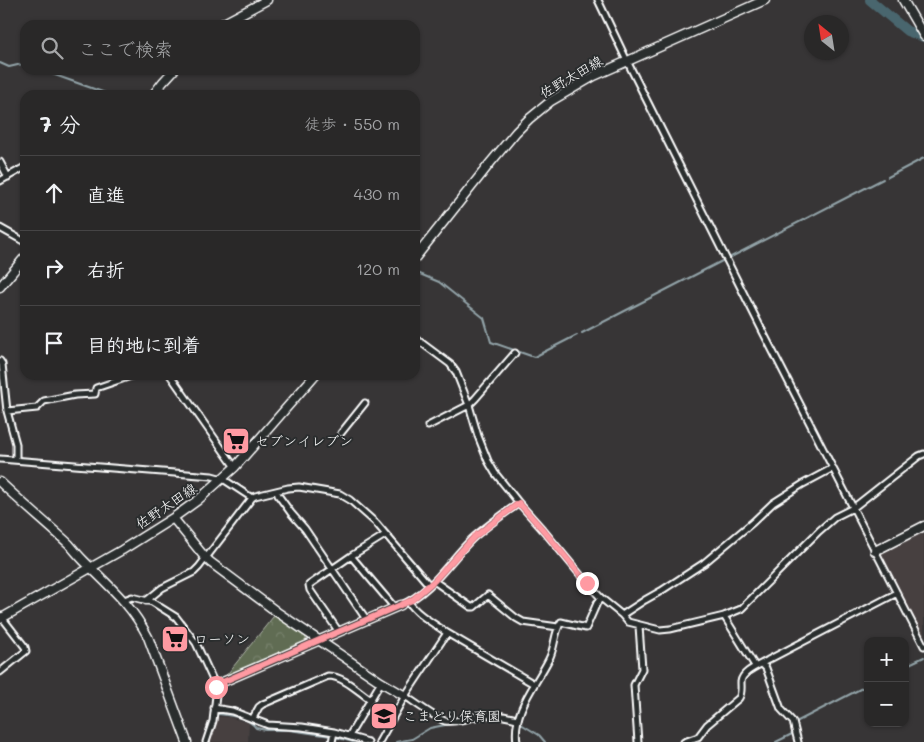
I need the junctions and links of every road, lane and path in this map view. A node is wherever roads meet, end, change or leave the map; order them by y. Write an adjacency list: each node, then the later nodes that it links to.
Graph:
1 (268, 0): 5 (street)
2 (598, 0): 7 (street)
3 (765, 0): 7 (street, 佐野太田線)
4 (903, 0): 6 (street)
5 (230, 20)
6 (923, 34)
7 (627, 61): 16 (street, 佐野太田線); 34 (street)
8 (169, 75): 9 (street)
9 (157, 90)
10 (0, 162): 12 (street)
11 (20, 170): 12 (street)
12 (8, 177): 13 (street)
13 (0, 181)
14 (0, 228): 15 (street)
15 (20, 239)
16 (420, 252)
17 (20, 263): 18 (street)
18 (0, 287)
19 (420, 342): 26 (street)
20 (515, 353): 26 (street)
21 (0, 361): 27 (street)
22 (118, 380): 27 (street)
23 (174, 380): 33 (street)
24 (311, 380): 33 (street, 佐野太田線)
25 (365, 403): 29 (street)
26 (469, 405): 28 (street); 39 (street)
27 (7, 411): 32 (street)
28 (428, 426)
29 (341, 433)
30 (924, 454): 40 (street)
31 (0, 459): 32 (street)
32 (16, 460): 35 (street)
33 (235, 467): 35 (street, 佐野太田線)
34 (833, 468): 40 (street); 57 (street)
35 (223, 479): 38 (street); 41 (street, 佐野太田線)
36 (0, 482): 47 (street)
37 (277, 491): 38 (street); 43 (street); 48 (street)
38 (252, 498): 46 (street)
39 (519, 503): 49 (street); 52 (street)
40 (853, 508): 44 (street); 58 (street)
41 (173, 518): 46 (street); 47 (street, 佐野太田線)
42 (924, 526): 44 (street)
43 (385, 535): 45 (street); 50 (street)
44 (875, 551): 51 (street)
45 (351, 556): 48 (street); 56 (street)
46 (206, 558): 54 (street); 65 (street)
47 (91, 568): 53 (street); 59 (street, 佐野太田線)
48 (332, 569): 60 (street); 63 (street)
49 (434, 581): 50 (street); 62 (street)
50 (429, 585): 55 (street)
51 (897, 594): 66 (street); 67 (street)
52 (601, 598): 57 (street); 62 (street)
53 (124, 600): 54 (street); 80 (street)
54 (146, 601): 71 (street)
55 (410, 602): 56 (street); 64 (street)
56 (398, 606): 60 (street)
57 (622, 615): 61 (street)
58 (724, 616): 61 (street); 68 (street)
59 (1, 617): 69 (street)
60 (366, 620): 63 (street)
61 (639, 626): 86 (street)
62 (558, 627): 72 (street)
63 (339, 632): 65 (street)
64 (447, 633): 72 (street); 73 (street)
65 (319, 641): 70 (street); 71 (street)
66 (924, 646)
67 (762, 664): 68 (street); 88 (street)
68 (755, 666): 87 (street)
69 (0, 672)
70 (381, 682): 73 (street); 74 (street)
71 (218, 684): 75 (street)
72 (534, 684): 77 (street)
73 (405, 696): 77 (street); 84 (street)
74 (370, 700): 76 (street); 79 (street)
75 (214, 708): 76 (street); 81 (street)
76 (253, 718): 78 (street)
77 (517, 719): 85 (street)
78 (334, 732): 79 (street); 82 (street)
79 (349, 736): 83 (street)
80 (187, 742)
81 (206, 742)
82 (332, 742)
83 (368, 742)
84 (379, 742)
85 (517, 742)
86 (638, 742)
87 (684, 742)
88 (798, 742)

